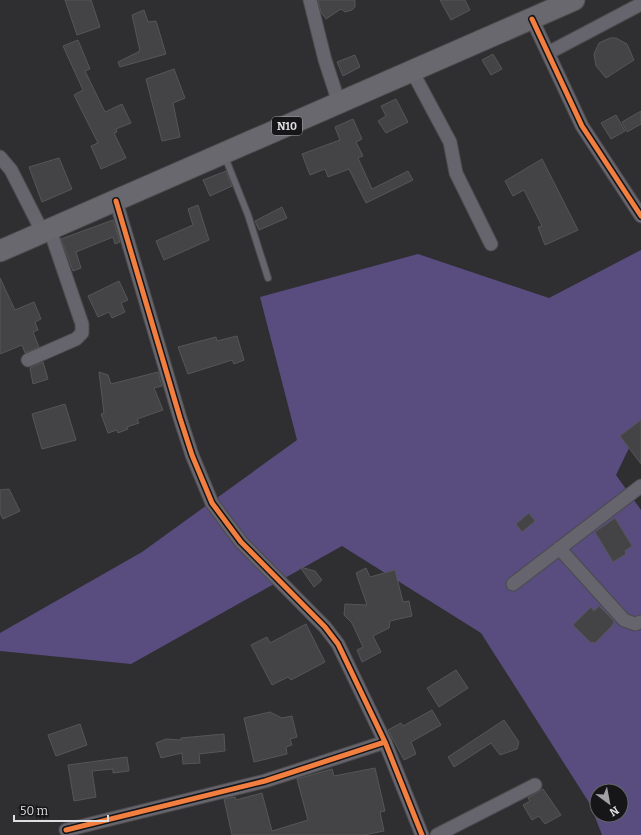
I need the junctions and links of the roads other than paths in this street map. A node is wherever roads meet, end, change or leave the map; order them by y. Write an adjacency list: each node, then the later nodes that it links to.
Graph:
1 (310, 0): 7 (street)
2 (574, 0): 4 (highway, N10)
3 (641, 4): 5 (street)
4 (539, 10): 5 (street); 6 (highway, N10)
5 (548, 53): 11 (street)
6 (412, 71): 7 (highway, N10); 13 (street)
7 (339, 103): 8 (highway, N10)
8 (224, 154): 10 (highway, N10); 15 (lane)
9 (0, 157): 12 (street)
10 (116, 201): 12 (highway, N10); 21 (street)
11 (641, 216)
12 (47, 231): 14 (highway, N10); 16 (street)
13 (491, 244)
14 (0, 251)
15 (268, 278)
16 (28, 360)
17 (641, 486): 18 (street)
18 (559, 548): 19 (street); 20 (street)
19 (513, 584)
20 (641, 622)
21 (386, 742): 23 (street); 24 (street)
22 (535, 785): 25 (street)
23 (66, 830)
24 (422, 835)
25 (437, 835)

